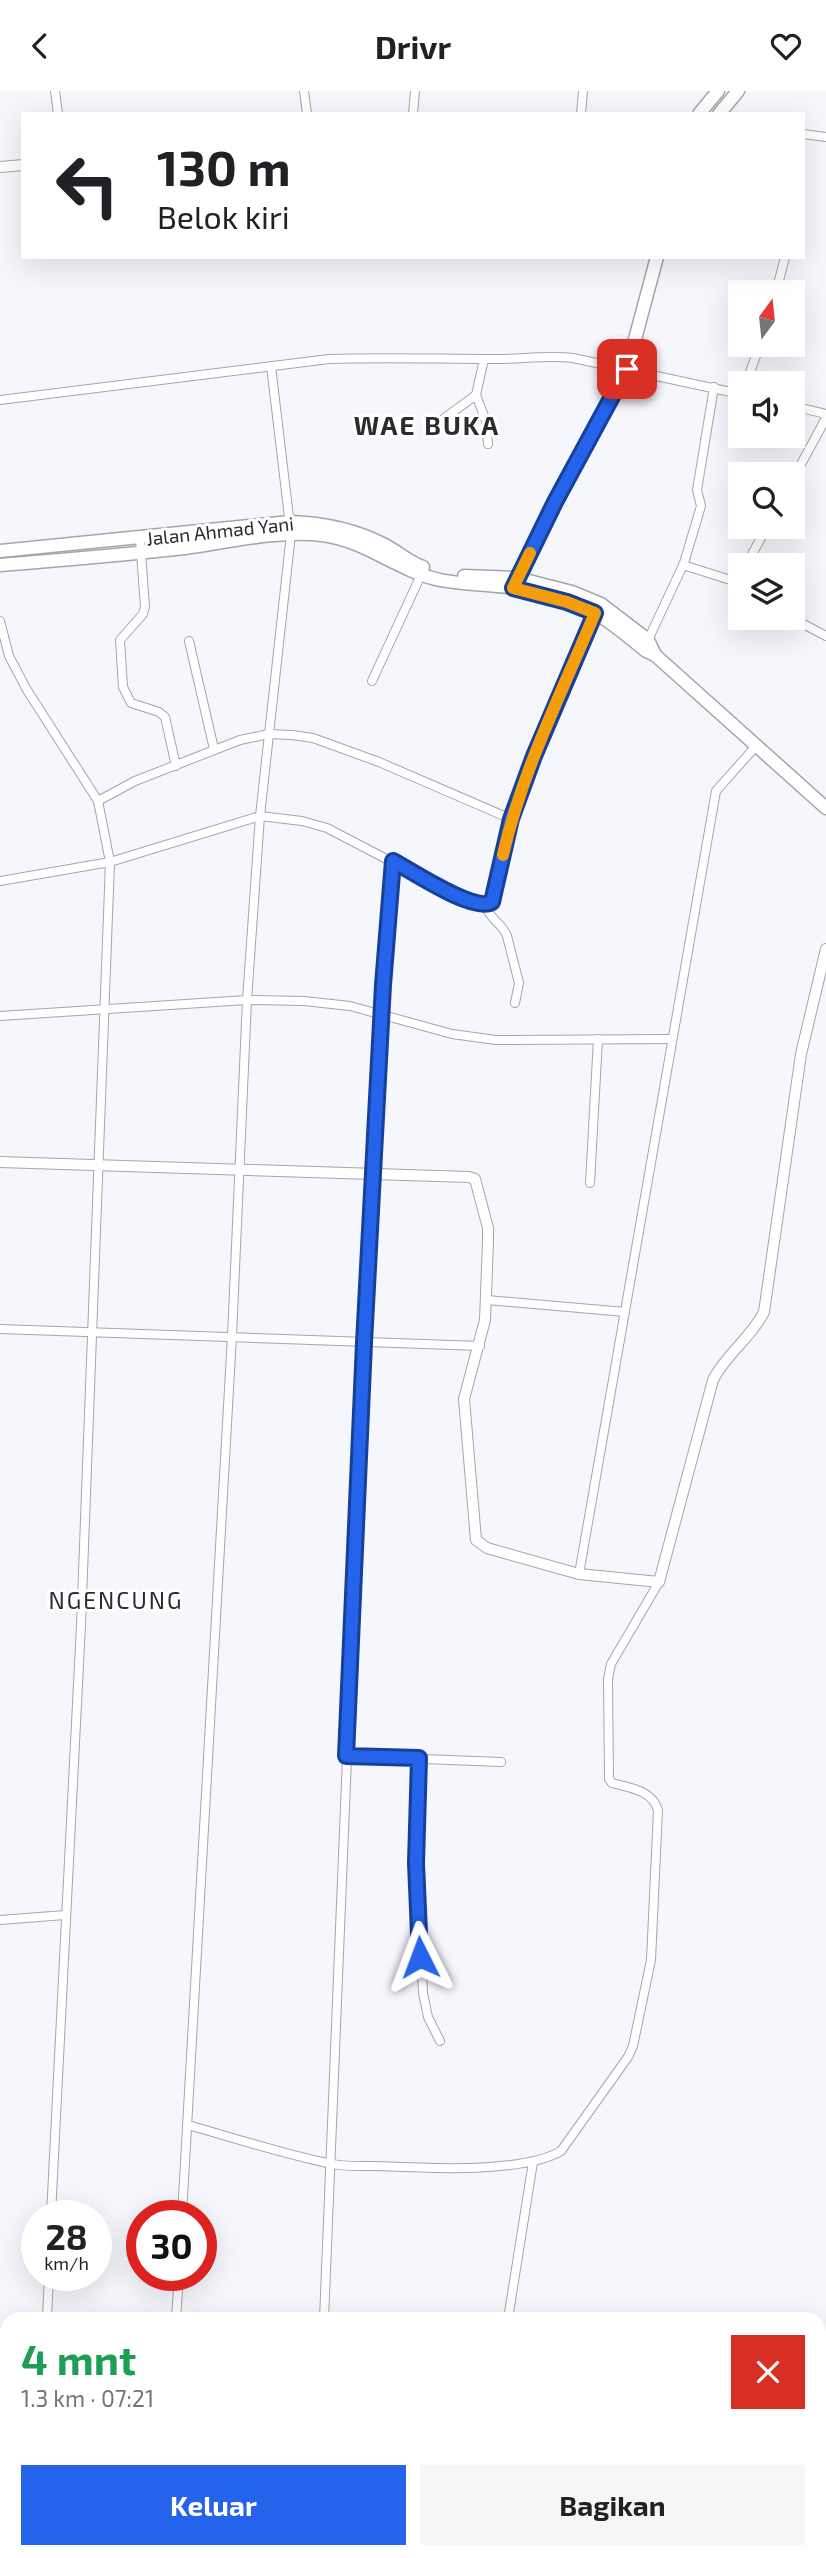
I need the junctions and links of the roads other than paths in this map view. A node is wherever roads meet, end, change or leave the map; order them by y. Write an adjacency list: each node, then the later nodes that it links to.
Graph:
1 (55, 91): 7 (street)
2 (304, 91): 8 (street)
3 (415, 91): 9 (street)
4 (583, 91): 10 (street)
5 (718, 91): 11 (highway)
6 (738, 91): 12 (highway)
7 (58, 112)
8 (307, 112)
9 (413, 112)
10 (581, 112)
11 (701, 112)
12 (721, 112)
13 (805, 134): 14 (street)
14 (826, 137)
15 (21, 165): 16 (street)
16 (0, 167)
17 (656, 259): 22 (highway)
18 (784, 259): 19 (street)
19 (779, 280)
20 (484, 359): 21 (street); 22 (street); 25 (street)
21 (271, 366): 26 (street); 32 (street)
22 (627, 369): 23 (street); 40 (highway)
23 (714, 387): 24 (street); 37 (street)
24 (728, 391)
25 (476, 395): 29 (street); 30 (street)
26 (0, 400)
27 (805, 410): 28 (street)
28 (826, 416): 31 (street)
29 (435, 425)
30 (488, 444)
31 (802, 462)
32 (290, 528): 33 (highway, Jalan Ahmad Yani); 35 (highway, Jalan Ahmad Yani); 38 (highway, Jalan Ahmad Yani); 49 (street)
33 (139, 539): 34 (highway, Jalan Ahmad Yani); 35 (street)
34 (0, 551)
35 (140, 553): 36 (highway, Jalan Ahmad Yani); 52 (street)
36 (0, 565)
37 (683, 565): 39 (street); 45 (street)
38 (418, 571): 40 (highway, Jalan Ahmad Yani); 48 (street)
39 (728, 579)
40 (515, 583): 41 (highway, Jalan Ahmad Yani)
41 (598, 609): 45 (highway, Jalan Ahmad Yani); 47 (highway, Jalan Ahmad Yani); 56 (street)
42 (0, 621): 53 (street)
43 (805, 625): 44 (street)
44 (826, 636)
45 (648, 640): 47 (highway, Jalan Ahmad Yani)
46 (189, 641): 51 (street)
47 (655, 655): 50 (highway, Jalan Ahmad Yani)
48 (372, 681)
49 (269, 734): 51 (street); 55 (street); 56 (street)
50 (756, 746): 54 (highway, Jalan Ahmad Yani); 68 (street)
51 (214, 749): 52 (street)
52 (176, 766): 53 (street)
53 (98, 801): 58 (street)
54 (826, 808)
55 (260, 816): 57 (street); 58 (street); 62 (street)
56 (511, 819): 60 (street)
57 (393, 861): 60 (street); 66 (street)
58 (110, 862): 59 (street); 64 (street)
59 (0, 881)
60 (485, 905): 63 (street)
61 (826, 949): 82 (street)
62 (247, 1000): 64 (street); 66 (street); 71 (street)
63 (515, 1003)
64 (104, 1007): 65 (street); 70 (street)
65 (0, 1016)
66 (382, 1016): 67 (street); 72 (street)
67 (598, 1039): 68 (street); 73 (street)
68 (671, 1039): 75 (street)
69 (0, 1163): 70 (street)
70 (97, 1165): 71 (street); 77 (street)
71 (239, 1169): 72 (street); 78 (street)
72 (375, 1174): 74 (street); 79 (street)
73 (590, 1183)
74 (487, 1300): 75 (street); 80 (street)
75 (625, 1312): 81 (street)
76 (0, 1329): 77 (street)
77 (93, 1333): 78 (street); 86 (street)
78 (232, 1336): 79 (street); 89 (street)
79 (364, 1343): 80 (street); 83 (street)
80 (480, 1346): 81 (street)
81 (579, 1574): 82 (street)
82 (659, 1582): 90 (street)
83 (346, 1756): 84 (street); 91 (street)
84 (419, 1758): 85 (street); 88 (street)
85 (501, 1762)
86 (65, 1915): 87 (street); 92 (street)
87 (0, 1920)
88 (440, 2041)
89 (188, 2125): 91 (street); 93 (street)
90 (533, 2162): 91 (street); 99 (street)
91 (330, 2164): 98 (street)
92 (52, 2200)
93 (183, 2200)
94 (48, 2291): 96 (street)
95 (178, 2291): 97 (street)
96 (47, 2312)
97 (176, 2312)
98 (324, 2312)
99 (509, 2312)

